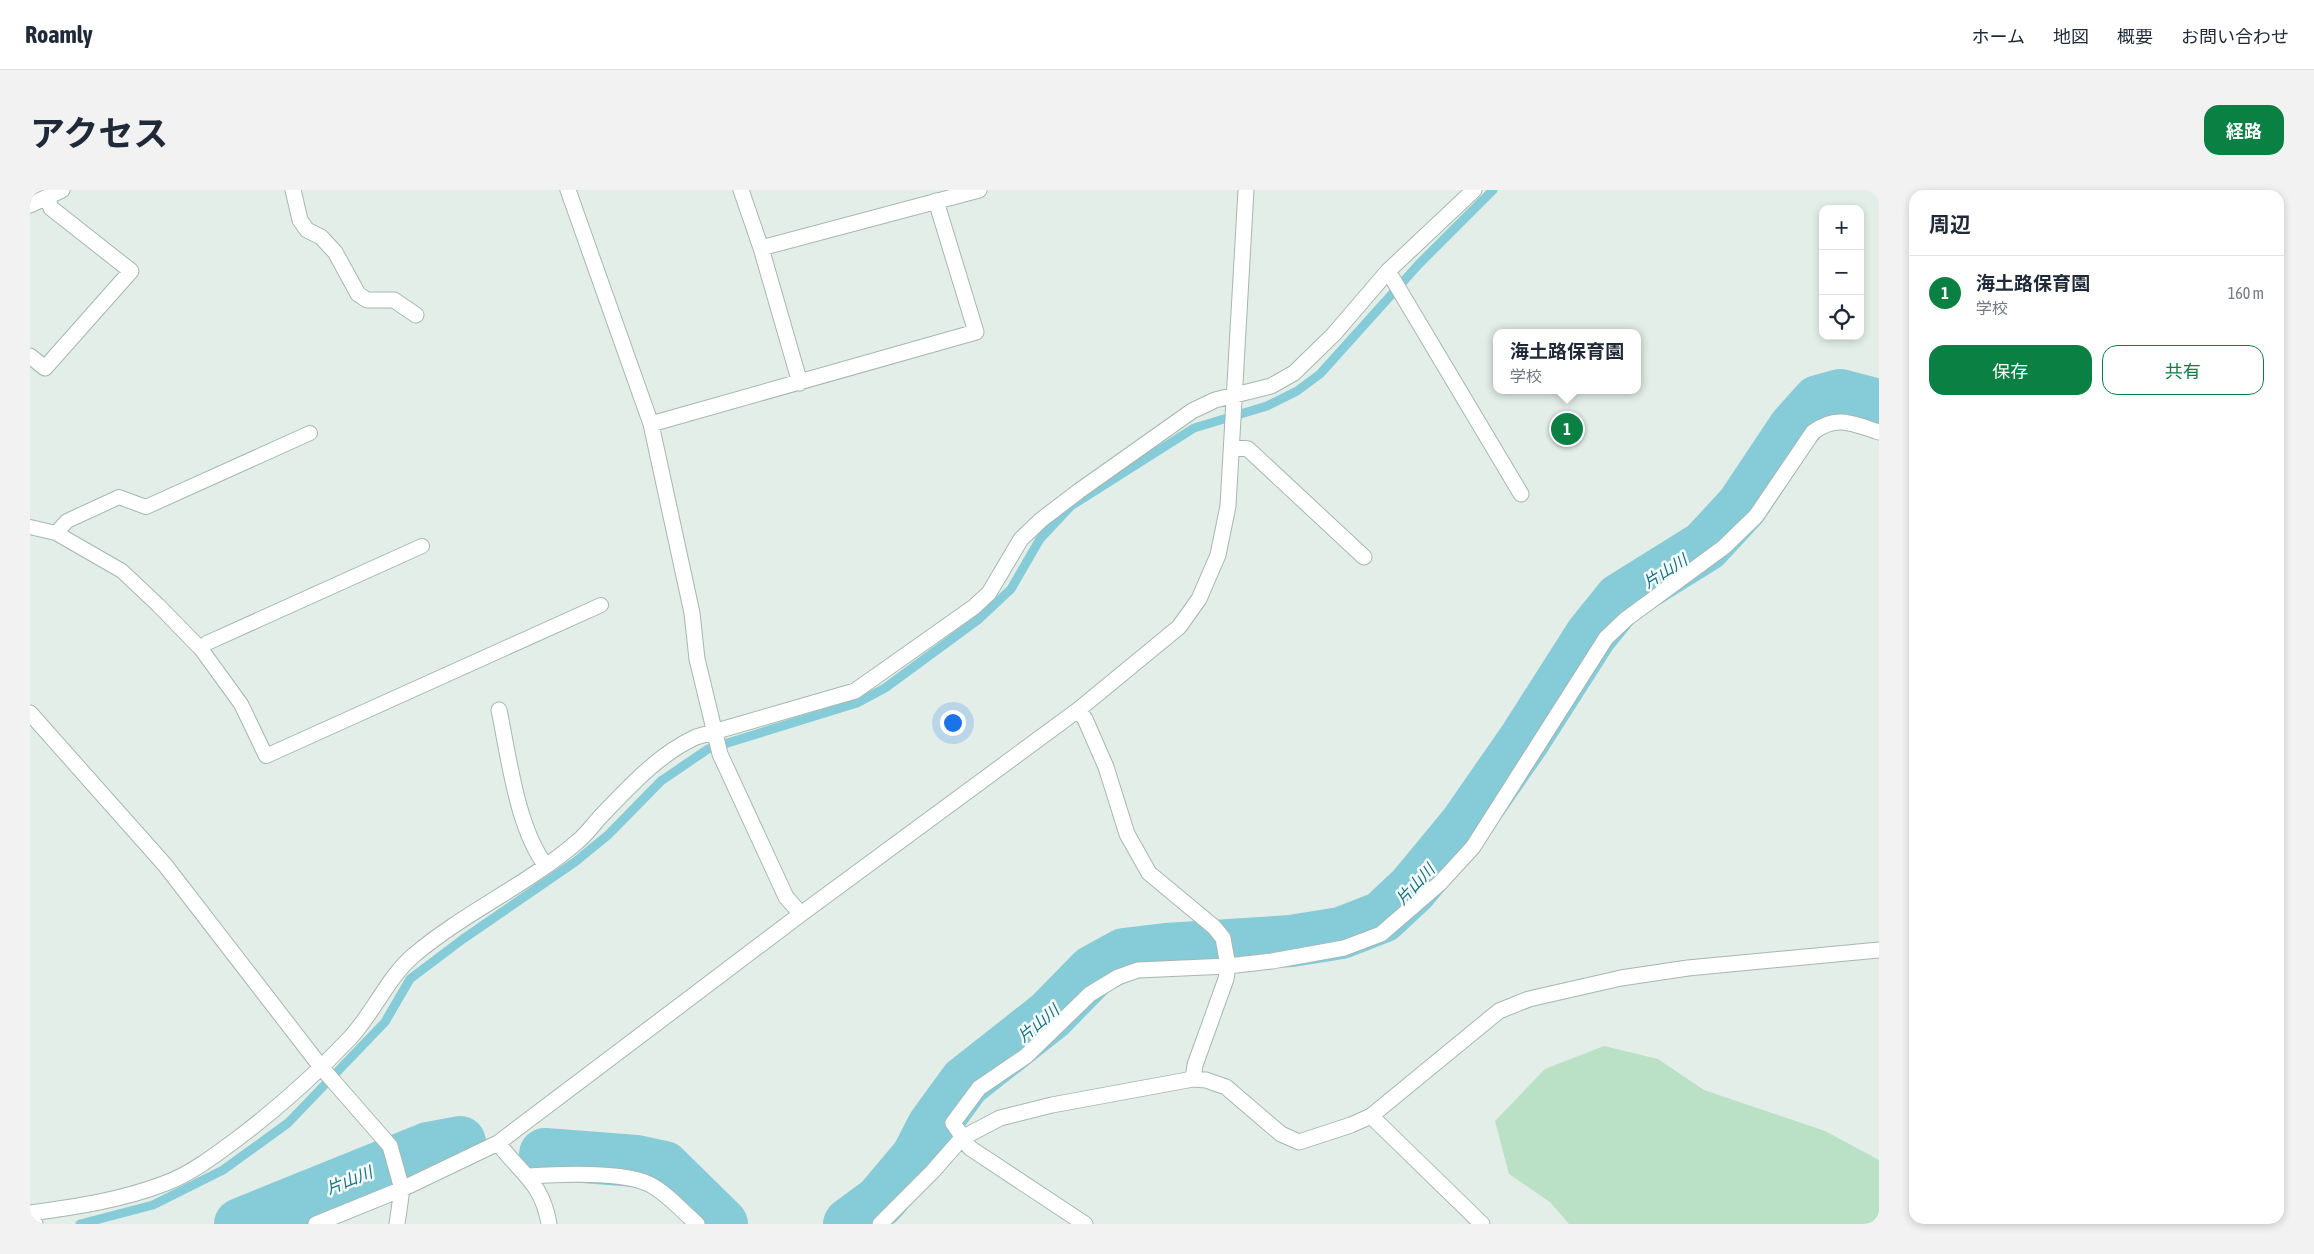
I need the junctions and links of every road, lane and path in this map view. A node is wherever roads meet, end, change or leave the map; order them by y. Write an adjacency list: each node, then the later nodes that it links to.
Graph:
1 (62, 190): 8 (street)
2 (293, 190): 13 (street)
3 (568, 190): 17 (street)
4 (741, 190): 11 (street)
5 (979, 190): 9 (street)
6 (1246, 190): 16 (street)
7 (1472, 191): 12 (street)
8 (47, 198): 10 (street); 14 (street)
9 (936, 202): 11 (street); 15 (street)
10 (30, 205)
11 (761, 248): 15 (street)
12 (1388, 271): 16 (street); 21 (street)
13 (416, 315)
14 (30, 356)
15 (800, 383): 17 (street)
16 (1235, 395): 20 (street); 31 (street)
17 (651, 424): 31 (street)
18 (1879, 432): 35 (street)
19 (310, 434): 23 (lane)
20 (1233, 447): 25 (street); 29 (street)
21 (1521, 494)
22 (30, 527): 23 (lane)
23 (56, 533): 27 (lane)
24 (422, 546): 27 (lane)
25 (1364, 557)
26 (601, 605): 27 (lane)
27 (200, 650)
28 (498, 710): 32 (street)
29 (1078, 710): 33 (street); 35 (street)
30 (30, 714): 36 (street)
31 (714, 730): 32 (street); 33 (street)
32 (546, 866): 36 (street)
33 (801, 914): 40 (street)
34 (1879, 950): 38 (street)
35 (1228, 962): 37 (street); 39 (street)
36 (321, 1067): 42 (street); 43 (street)
37 (1193, 1079): 38 (street); 39 (street)
38 (1371, 1116): 51 (street)
39 (962, 1138): 49 (street); 50 (street)
40 (498, 1143): 41 (street); 42 (street)
41 (529, 1176): 47 (street); 48 (street)
42 (402, 1189): 45 (street); 46 (street)
43 (30, 1214): 44 (street)
44 (35, 1224)
45 (316, 1224)
46 (397, 1224)
47 (549, 1224)
48 (697, 1224)
49 (880, 1224)
50 (1085, 1224)
51 (1482, 1224)

